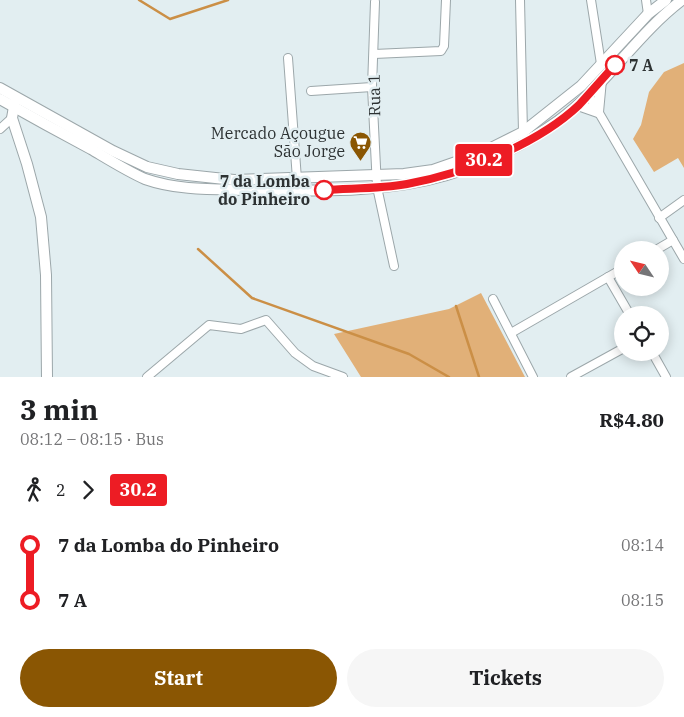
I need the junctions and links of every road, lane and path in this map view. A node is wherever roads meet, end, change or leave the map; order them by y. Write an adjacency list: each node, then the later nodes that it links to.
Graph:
1 (446, 0): 10 (street)
2 (520, 0): 24 (street)
3 (591, 0): 12 (street)
4 (646, 0): 8 (street)
5 (666, 0): 8 (main road)
6 (682, 0): 13 (main road)
7 (374, 2): 10 (street, Rua 1)
8 (648, 14): 9 (main road)
9 (631, 31): 12 (main road); 17 (main road)
10 (374, 54): 14 (street, Rua 1)
11 (288, 58): 26 (street)
12 (601, 64): 24 (main road)
13 (601, 80): 17 (main road); 21 (main road)
14 (372, 87): 16 (street); 25 (street, Rua 1)
15 (0, 88): 19 (main road)
16 (311, 91)
17 (588, 94): 20 (main road); 21 (street); 24 (main road)
18 (0, 99): 19 (main road)
19 (15, 102): 22 (main road); 26 (main road); 27 (main road)
20 (578, 106): 21 (main road); 27 (main road)
21 (598, 112): 29 (street)
22 (12, 118): 23 (street); 41 (main road)
23 (0, 129)
24 (523, 132): 25 (main road)
25 (376, 176): 26 (main road); 27 (street, Rua 1)
26 (297, 179)
27 (377, 188): 33 (street, Rua 1)
28 (684, 200): 29 (street)
29 (659, 218): 30 (street)
30 (674, 240): 31 (street); 32 (street)
31 (669, 243)
32 (684, 259)
33 (394, 266)
34 (614, 274): 35 (street)
35 (608, 277): 37 (street); 38 (street)
36 (493, 300): 38 (street)
37 (625, 306)
38 (511, 333): 44 (street)
39 (614, 353): 45 (street)
40 (657, 361): 46 (street)
41 (47, 377)
42 (147, 377): 43 (street)
43 (343, 377)
44 (533, 377)
45 (572, 377)
46 (666, 377)

